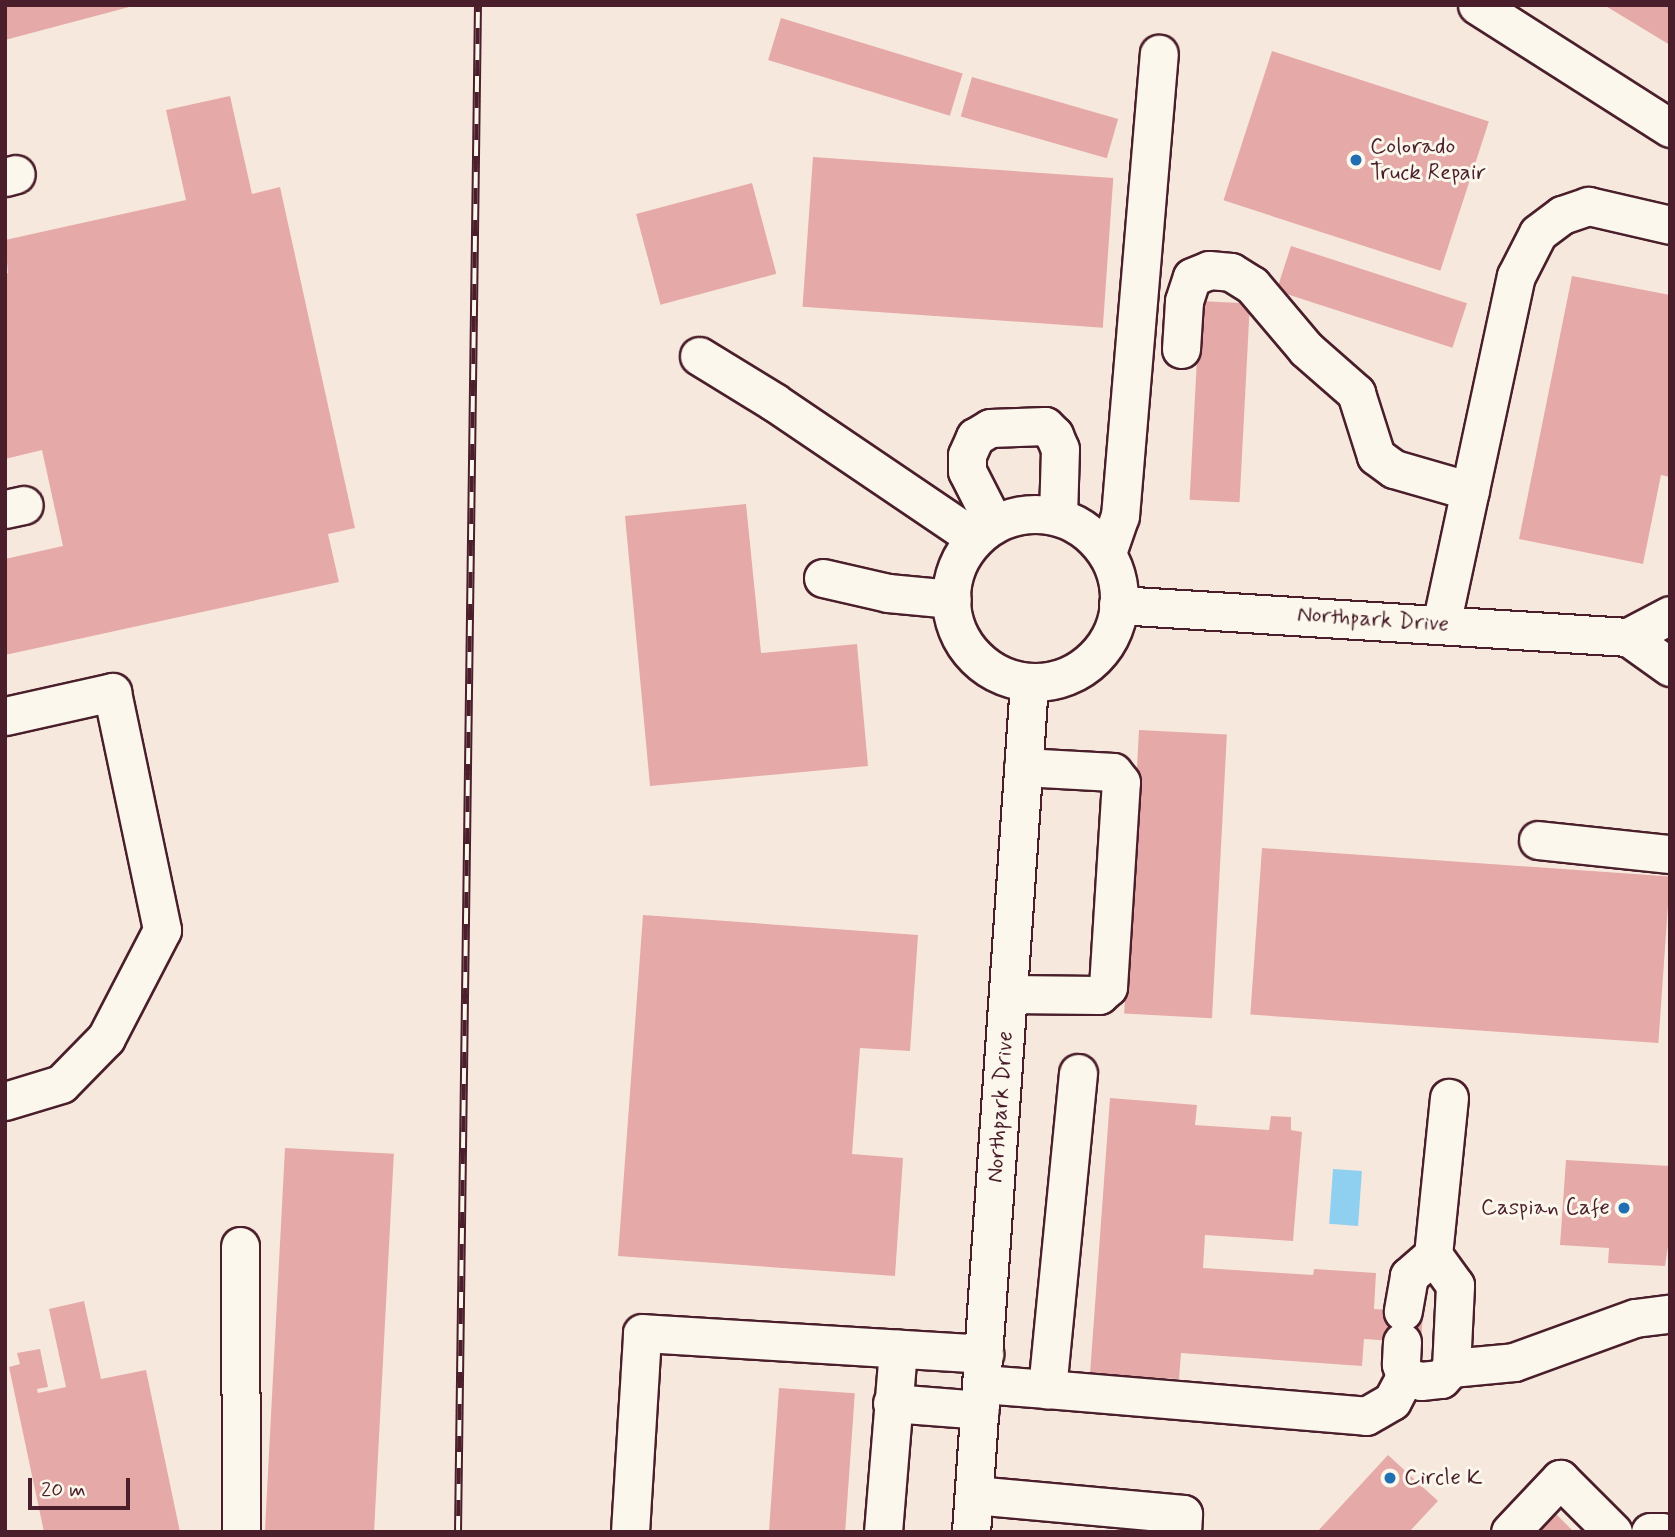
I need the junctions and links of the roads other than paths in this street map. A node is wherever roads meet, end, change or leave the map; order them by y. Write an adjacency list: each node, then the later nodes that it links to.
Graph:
1 (1491, 9): 3 (street)
2 (1159, 54): 10 (street)
3 (1670, 128)
4 (1670, 225): 7 (street)
5 (1181, 349): 7 (street)
6 (699, 356): 9 (street)
7 (1470, 491): 15 (street)
8 (1058, 516): 9 (street); 9 (street); 10 (street)
9 (984, 531): 12 (street)
10 (1107, 553): 13 (street)
11 (823, 578): 12 (street)
12 (952, 599): 18 (street)
13 (1118, 605): 15 (street, Northpark Drive); 18 (street)
14 (1670, 615): 16 (street)
15 (1441, 625): 16 (street, Northpark Drive)
16 (1628, 637): 17 (street)
17 (1670, 667)
18 (1029, 683): 20 (street, Northpark Drive)
19 (5, 716): 26 (street)
20 (1023, 767): 23 (street, Northpark Drive); 23 (street)
21 (1538, 840): 22 (street)
22 (1670, 854)
23 (1009, 994): 33 (street, Northpark Drive)
24 (1078, 1073): 34 (street)
25 (1449, 1098): 28 (street)
26 (5, 1101)
27 (240, 1246): 37 (street)
28 (1433, 1255): 30 (street); 32 (street)
29 (1670, 1314): 32 (street)
30 (1404, 1343): 32 (street); 34 (street)
31 (898, 1349): 33 (street); 35 (street); 38 (street)
32 (1451, 1367)
33 (982, 1383): 34 (street); 35 (street); 36 (street, Northpark Drive)
34 (1047, 1389)
35 (892, 1403): 39 (street)
36 (974, 1495): 40 (street, Northpark Drive); 41 (street)
37 (241, 1532)
38 (630, 1532)
39 (883, 1532)
40 (971, 1532)
41 (1182, 1532)
42 (1510, 1532): 43 (street)
43 (1613, 1532)
44 (1650, 1532): 45 (street)
45 (1662, 1532)

